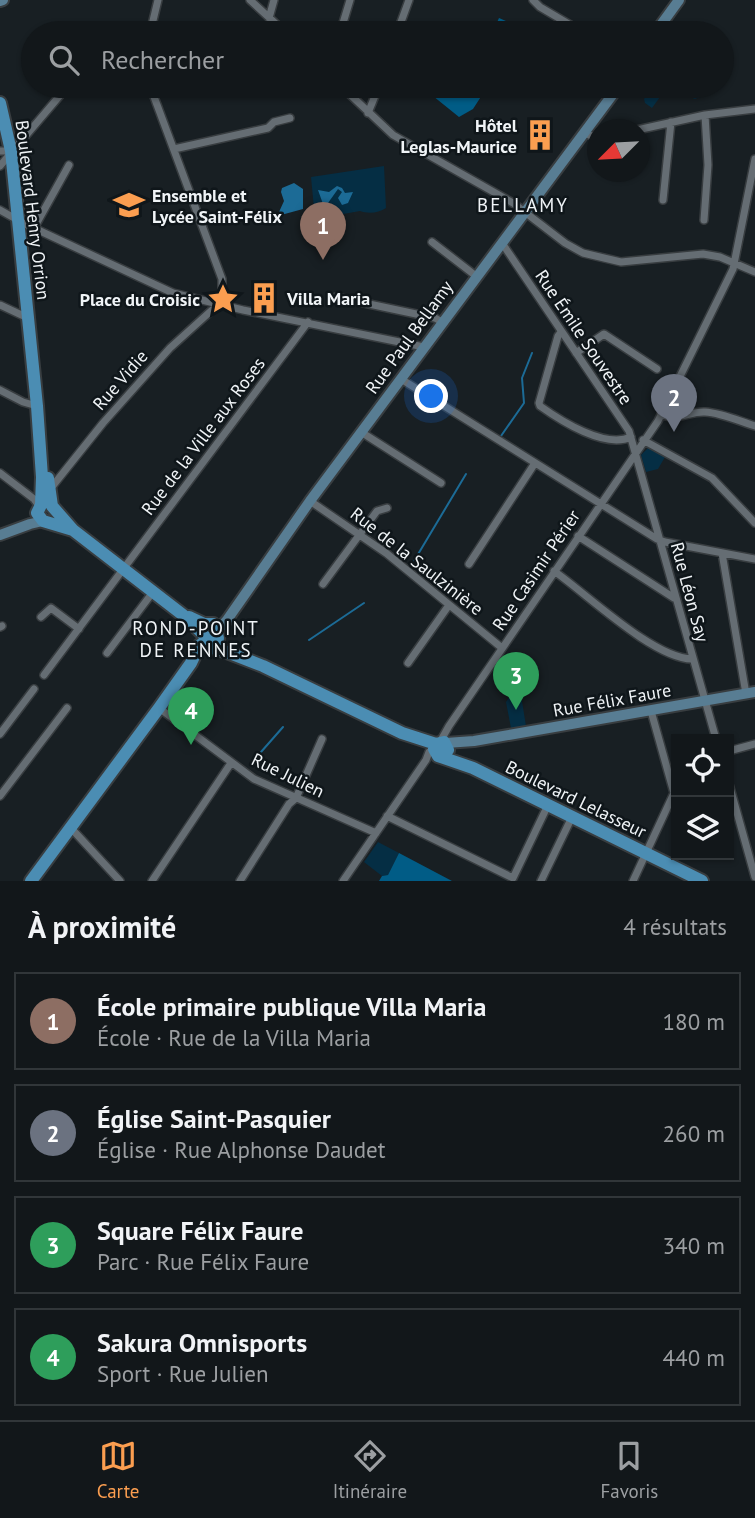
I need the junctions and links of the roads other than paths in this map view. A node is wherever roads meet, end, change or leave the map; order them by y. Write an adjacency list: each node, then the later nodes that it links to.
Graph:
1 (158, 0): 9 (street)
2 (250, 0): 8 (street)
3 (274, 0): 8 (street)
4 (350, 0): 11 (street)
5 (409, 0): 12 (street)
6 (533, 0): 13 (street)
7 (679, 0): 14 (main road)
8 (268, 18): 10 (street)
9 (153, 21)
10 (272, 21)
11 (344, 21)
12 (401, 21)
13 (564, 21)
14 (664, 21)
15 (57, 98): 29 (street)
16 (154, 98): 28 (street)
17 (353, 98): 22 (street)
18 (374, 98): 22 (street)
19 (610, 98): 27 (main road, Rue Paul Bellamy)
20 (0, 103): 29 (main road, Boulevard Henry Orrion)
21 (755, 109): 23 (street)
22 (368, 113): 36 (street)
23 (705, 115): 25 (street); 38 (street)
24 (290, 118): 28 (street)
25 (671, 122): 26 (street); 33 (street)
26 (650, 127)
27 (585, 133): 36 (main road, Rue Paul Bellamy)
28 (174, 149): 46 (street)
29 (6, 151): 32 (street); 37 (main road, Boulevard Henry Orrion)
30 (755, 159): 34 (street, Rue Casimir Périer)
31 (69, 165): 39 (street)
32 (0, 166)
33 (663, 200)
34 (751, 203): 42 (street, Rue Casimir Périer)
35 (0, 210): 37 (street)
36 (525, 212): 41 (main road, Rue Paul Bellamy); 42 (street)
37 (18, 220): 39 (street); 48 (main road, Boulevard Henry Orrion)
38 (704, 220)
39 (34, 228): 46 (street)
40 (432, 243): 44 (street)
41 (502, 243): 44 (main road, Rue Paul Bellamy); 51 (street, Rue Émile Souvestre)
42 (734, 263): 43 (street); 58 (street, Rue Casimir Périer)
43 (755, 272)
44 (476, 276): 50 (main road, Rue Paul Bellamy)
45 (337, 298): 50 (street)
46 (220, 304): 49 (street); 66 (street, Rue Vidie)
47 (0, 305): 48 (street)
48 (29, 318): 57 (main road, Boulevard Henry Orrion)
49 (308, 322): 52 (street); 80 (street, Rue de la Ville aux Roses)
50 (442, 322): 52 (main road, Rue Paul Bellamy)
51 (561, 332): 53 (street, Rue Émile Souvestre); 61 (street)
52 (424, 347): 55 (main road, Rue Paul Bellamy)
53 (576, 352): 54 (street); 61 (street, Rue Émile Souvestre)
54 (657, 369)
55 (401, 380): 60 (main road, Rue Paul Bellamy); 64 (street)
56 (0, 390): 57 (street)
57 (37, 406): 66 (main road, Boulevard Henry Orrion); 71 (main road, Boulevard Henry Orrion)
58 (661, 414): 59 (street); 62 (street, Rue Casimir Périer)
59 (755, 426)
60 (361, 432): 67 (street); 68 (main road, Rue Paul Bellamy)
61 (631, 437): 63 (street, Rue Émile Souvestre)
62 (643, 440): 63 (street, Rue Casimir Périer); 72 (street)
63 (635, 452): 69 (street, Rue Casimir Périer); 76 (street, Rue Léon Say)
64 (535, 463): 69 (street); 79 (street)
65 (0, 473): 71 (street)
66 (54, 474): 71 (main road, Boulevard Henry Orrion)
67 (441, 482)
68 (310, 501): 73 (street, Rue de la Saulzinière); 88 (main road, Rue Paul Bellamy)
69 (600, 504): 75 (street, Rue Casimir Périer); 76 (street)
70 (387, 508): 73 (street)
71 (45, 512): 74 (main road); 80 (main road, Boulevard Lelasseur)
72 (755, 523)
73 (360, 534): 82 (street); 85 (street, Rue de la Saulzinière)
74 (0, 535)
75 (578, 536): 81 (street, Rue Casimir Périer); 84 (street)
76 (659, 540): 77 (street); 84 (street, Rue Léon Say)
77 (722, 553): 78 (street); 95 (street)
78 (755, 559)
79 (469, 564)
80 (123, 570): 83 (main road, Boulevard Lelasseur); 87 (street, Rue de la Ville aux Roses)
81 (554, 571): 89 (street, Rue Casimir Périer); 91 (street)
82 (323, 584)
83 (153, 592): 88 (main road, Boulevard Lelasseur); 90 (street)
84 (675, 598): 91 (street, Rue Léon Say)
85 (449, 605): 89 (street, Rue de la Saulzinière); 92 (street)
86 (41, 617): 87 (street)
87 (79, 629): 93 (street, Rue de la Ville aux Roses)
88 (210, 636): 98 (main road); 104 (main road, Boulevard Lelasseur)
89 (502, 648): 104 (street, Rue Casimir Périer)
90 (107, 653)
91 (692, 659): 96 (street, Rue Léon Say)
92 (408, 663)
93 (44, 675)
94 (34, 689): 100 (street)
95 (750, 693): 96 (main road, Rue Félix Faure)
96 (705, 702): 99 (main road, Rue Félix Faure); 101 (street, Rue Léon Say)
97 (66, 708): 107 (street)
98 (159, 708): 106 (street, Rue Julien); 113 (main road)
99 (651, 711): 104 (main road, Rue Félix Faure); 115 (street)
100 (0, 734)
101 (715, 734)
102 (322, 739): 109 (street)
103 (755, 744): 105 (street)
104 (439, 750): 110 (main road, Boulevard Lelasseur); 111 (street, Rue Casimir Périer)
105 (734, 750)
106 (231, 763): 109 (street, Rue Julien); 119 (street)
107 (0, 796)
108 (733, 797): 116 (street)
109 (296, 798): 114 (street, Rue Julien); 120 (street)
110 (548, 805): 111 (street); 112 (main road, Boulevard Lelasseur)
111 (387, 816): 114 (street, Rue Casimir Périer)
112 (572, 817): 115 (main road, Boulevard Lelasseur); 122 (street)
113 (70, 827): 117 (main road); 118 (street)
114 (376, 833): 121 (street, Rue Casimir Périer)
115 (646, 853): 123 (street); 124 (main road, Boulevard Lelasseur)
116 (755, 877)
117 (31, 881)
118 (120, 881)
119 (152, 881)
120 (240, 881)
121 (343, 881)
122 (541, 881)
123 (633, 881)
124 (702, 881)

